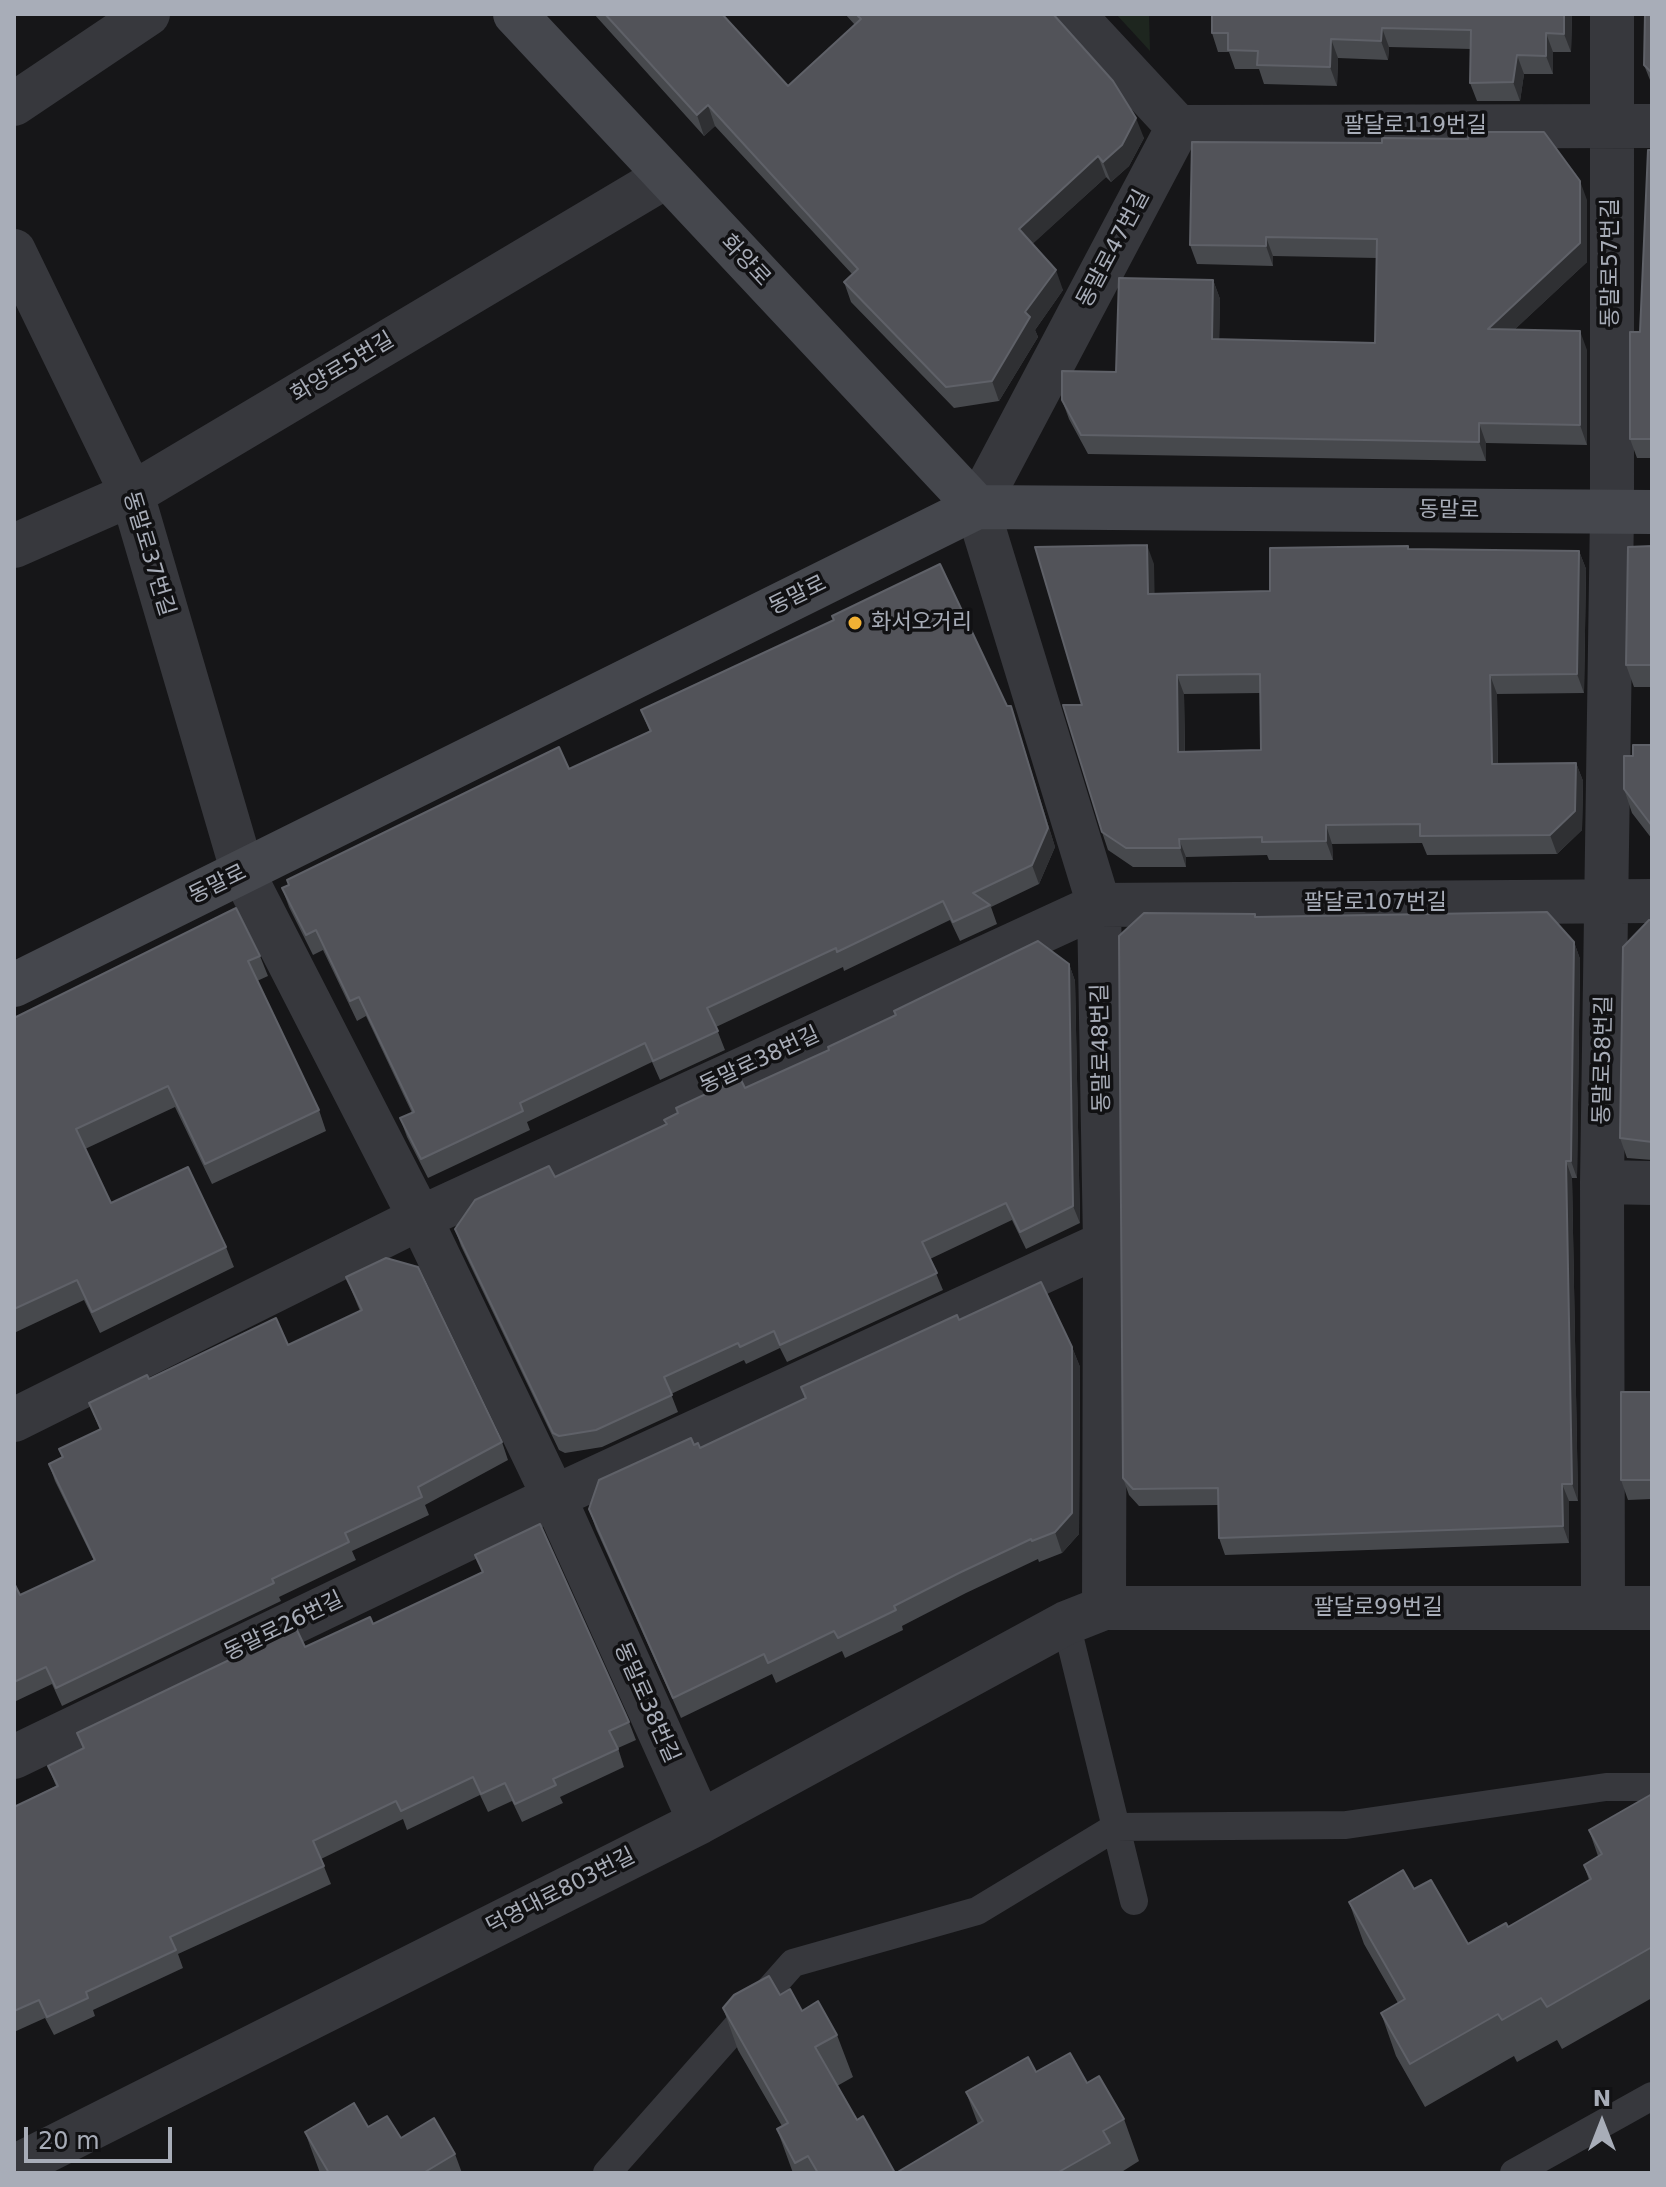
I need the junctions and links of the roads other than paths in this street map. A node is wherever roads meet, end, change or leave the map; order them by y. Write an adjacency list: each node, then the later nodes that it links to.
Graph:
1 (148, 14): 5 (street)
2 (515, 14): 8 (street, 화양로)
3 (1073, 14): 7 (street)
4 (1612, 14): 6 (street, 동말로57번길)
5 (14, 104)
6 (1631, 125): 7 (street, 팔달로119번길); 12 (street, 동말로57번길)
7 (1178, 127): 11 (street, 동말로47번길)
8 (665, 177): 10 (street, 화양로5번길); 11 (street, 화양로)
9 (14, 251): 10 (street, 동말로37번길)
10 (132, 494): 13 (street, 화양로5번길); 14 (street, 동말로37번길)
11 (977, 507): 12 (street, 동말로); 14 (street, 동말로); 17 (street, 동말로48번길)
12 (1632, 512): 15 (street, 동말로58번길)
13 (14, 546)
14 (243, 873): 18 (street, 동말로); 21 (street, 동말로38번길)
15 (1607, 901): 16 (street, 팔달로107번길); 17 (street, 팔달로107번길); 19 (street, 동말로58번길)
16 (1652, 901)
17 (1099, 905): 21 (street, 동말로38번길); 22 (street, 동말로48번길)
18 (14, 985)
19 (1602, 1182): 20 (street); 25 (street, 동말로58번길)
20 (1652, 1183)
21 (420, 1218): 23 (street); 24 (street, 동말로38번길)
22 (1105, 1243): 24 (street); 27 (street, 동말로48번길)
23 (14, 1420)
24 (554, 1497): 28 (street, 동말로26번길); 30 (street, 동말로38번길)
25 (1603, 1608): 26 (street, 팔달로99번길); 27 (street, 팔달로99번길)
26 (1652, 1608)
27 (1085, 1615): 30 (street, 덕영대로803번길); 31 (lane)
28 (14, 1757)
29 (1652, 1787): 31 (lane)
30 (700, 1822): 34 (street, 덕영대로803번길)
31 (1116, 1827): 32 (lane); 35 (lane)
32 (1134, 1901)
33 (1652, 2096): 36 (lane)
34 (14, 2167)
35 (607, 2173)
36 (1514, 2173)

